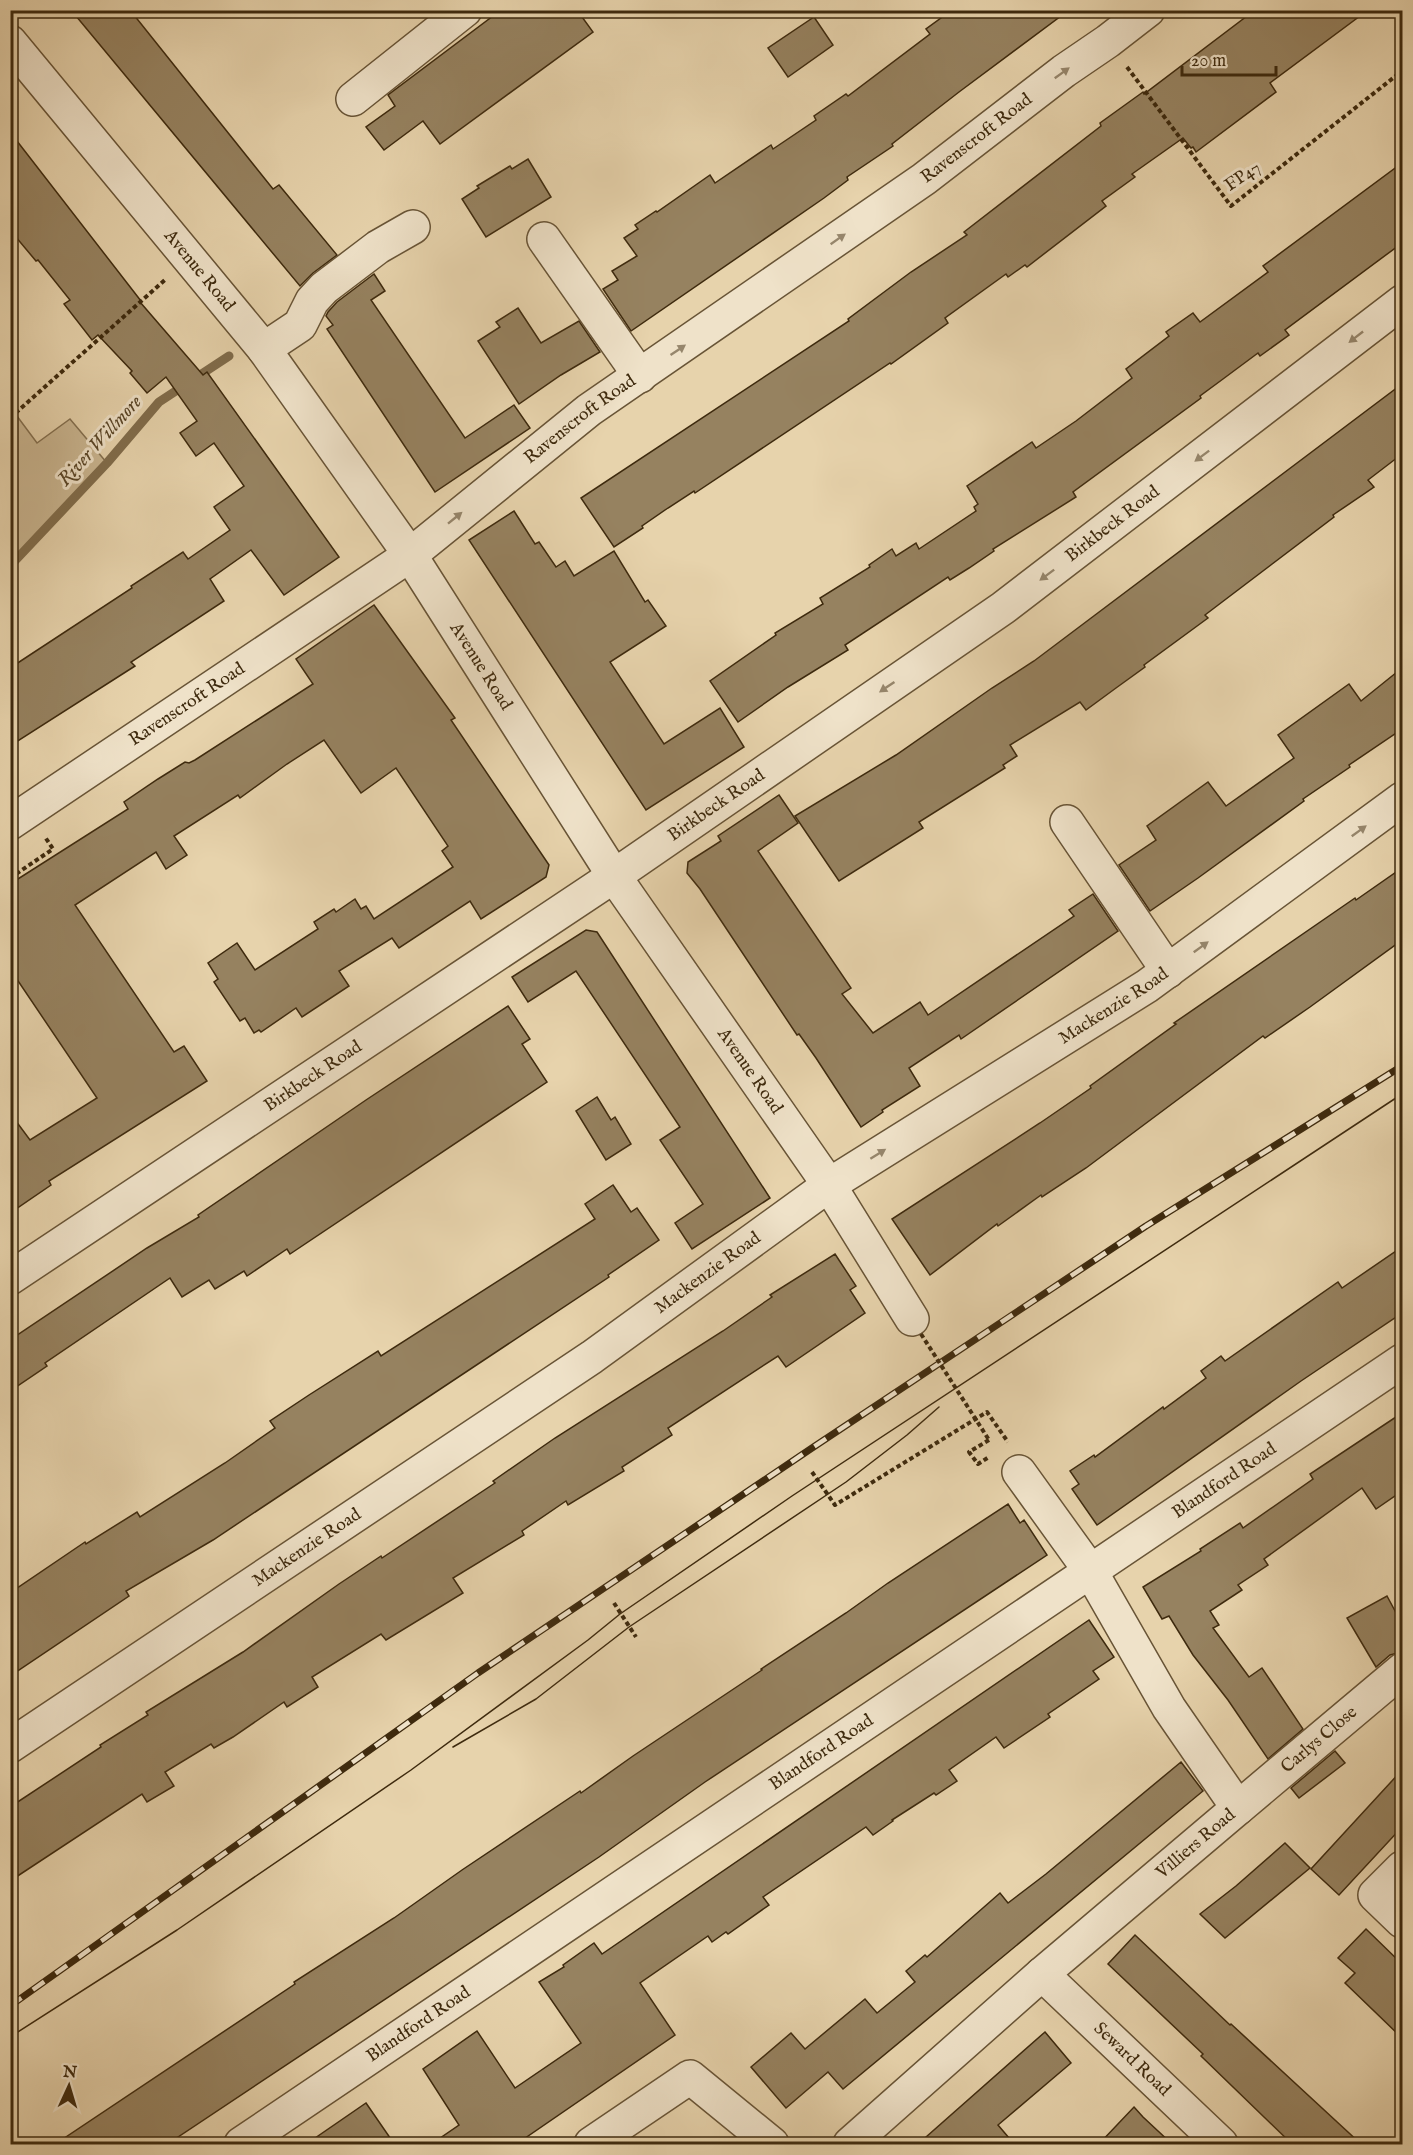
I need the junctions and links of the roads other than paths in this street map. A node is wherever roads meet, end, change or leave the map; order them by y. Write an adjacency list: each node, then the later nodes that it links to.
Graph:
1 (465, 10): 4 (street)
2 (1148, 10): 9 (street, Ravenscroft Road, one-way to 2)
3 (10, 42): 8 (street, Avenue Road)
4 (353, 99)
5 (413, 227): 8 (street)
6 (544, 239): 9 (street)
7 (1402, 302): 14 (street, Birkbeck Road, one-way to 14)
8 (264, 349): 10 (street, Avenue Road)
9 (640, 376): 10 (street, Ravenscroft Road, one-way to 9)
10 (410, 555): 13 (street, Ravenscroft Road); 14 (street, Avenue Road)
11 (1402, 799): 15 (street, Mackenzie Road, one-way to 11)
12 (1067, 822): 15 (street)
13 (10, 823)
14 (614, 876): 16 (street, Avenue Road); 17 (street, Birkbeck Road)
15 (1168, 971): 16 (street, Mackenzie Road, one-way to 15)
16 (829, 1185): 18 (street, Avenue Road); 23 (street, Mackenzie Road)
17 (10, 1278)
18 (916, 1326)
19 (1402, 1361): 21 (street, Blandford Road)
20 (1019, 1472): 21 (street, Villiers Road)
21 (1091, 1572): 24 (street, Villiers Road); 28 (street, Blandford Road)
22 (1402, 1670): 24 (street, Carlys Close)
23 (10, 1746)
24 (1238, 1808): 27 (street, Villiers Road)
25 (1402, 1868): 26 (street)
26 (1402, 1921)
27 (1042, 1974): 31 (street, Villiers Road); 32 (street, Seward Road)
28 (240, 2145)
29 (591, 2145): 30 (street)
30 (772, 2145)
31 (850, 2145)
32 (1221, 2145)

